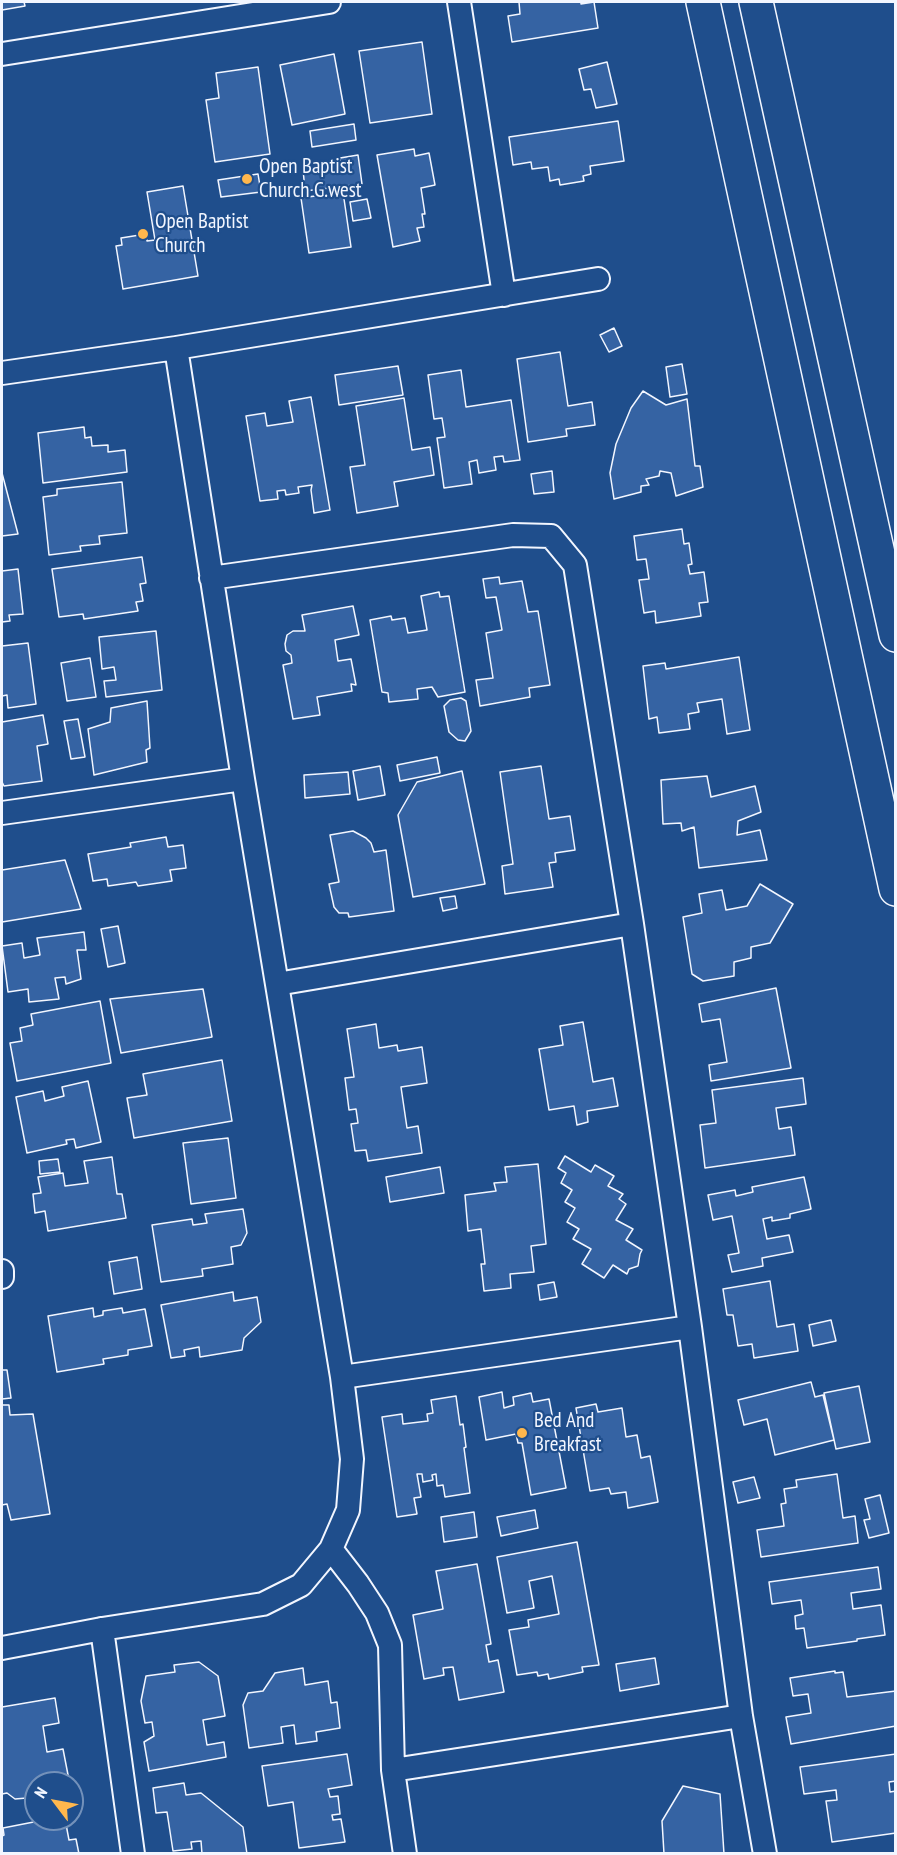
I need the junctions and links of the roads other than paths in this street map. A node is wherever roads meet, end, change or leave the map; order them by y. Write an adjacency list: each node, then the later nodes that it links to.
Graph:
1 (329, 2): 5 (street)
2 (459, 2): 7 (street)
3 (703, 2): 14 (highway)
4 (756, 2): 11 (highway)
5 (2, 54)
6 (598, 279): 7 (street)
7 (504, 295): 8 (street)
8 (176, 348): 9 (street); 10 (street)
9 (2, 373)
10 (211, 578): 12 (street); 15 (street)
11 (896, 635)
12 (243, 779): 13 (street); 16 (street)
13 (2, 813)
14 (896, 889)
15 (632, 924): 16 (street); 19 (street)
16 (277, 984): 20 (street)
17 (2, 1271): 18 (street)
18 (2, 1278)
19 (690, 1327): 20 (street); 24 (street)
20 (342, 1377): 21 (street)
21 (331, 1549): 22 (street); 25 (street)
22 (102, 1629): 23 (street); 26 (street)
23 (2, 1648)
24 (741, 1716): 25 (street); 28 (street)
25 (393, 1770): 27 (street)
26 (133, 1854)
27 (405, 1854)
28 (765, 1854)

